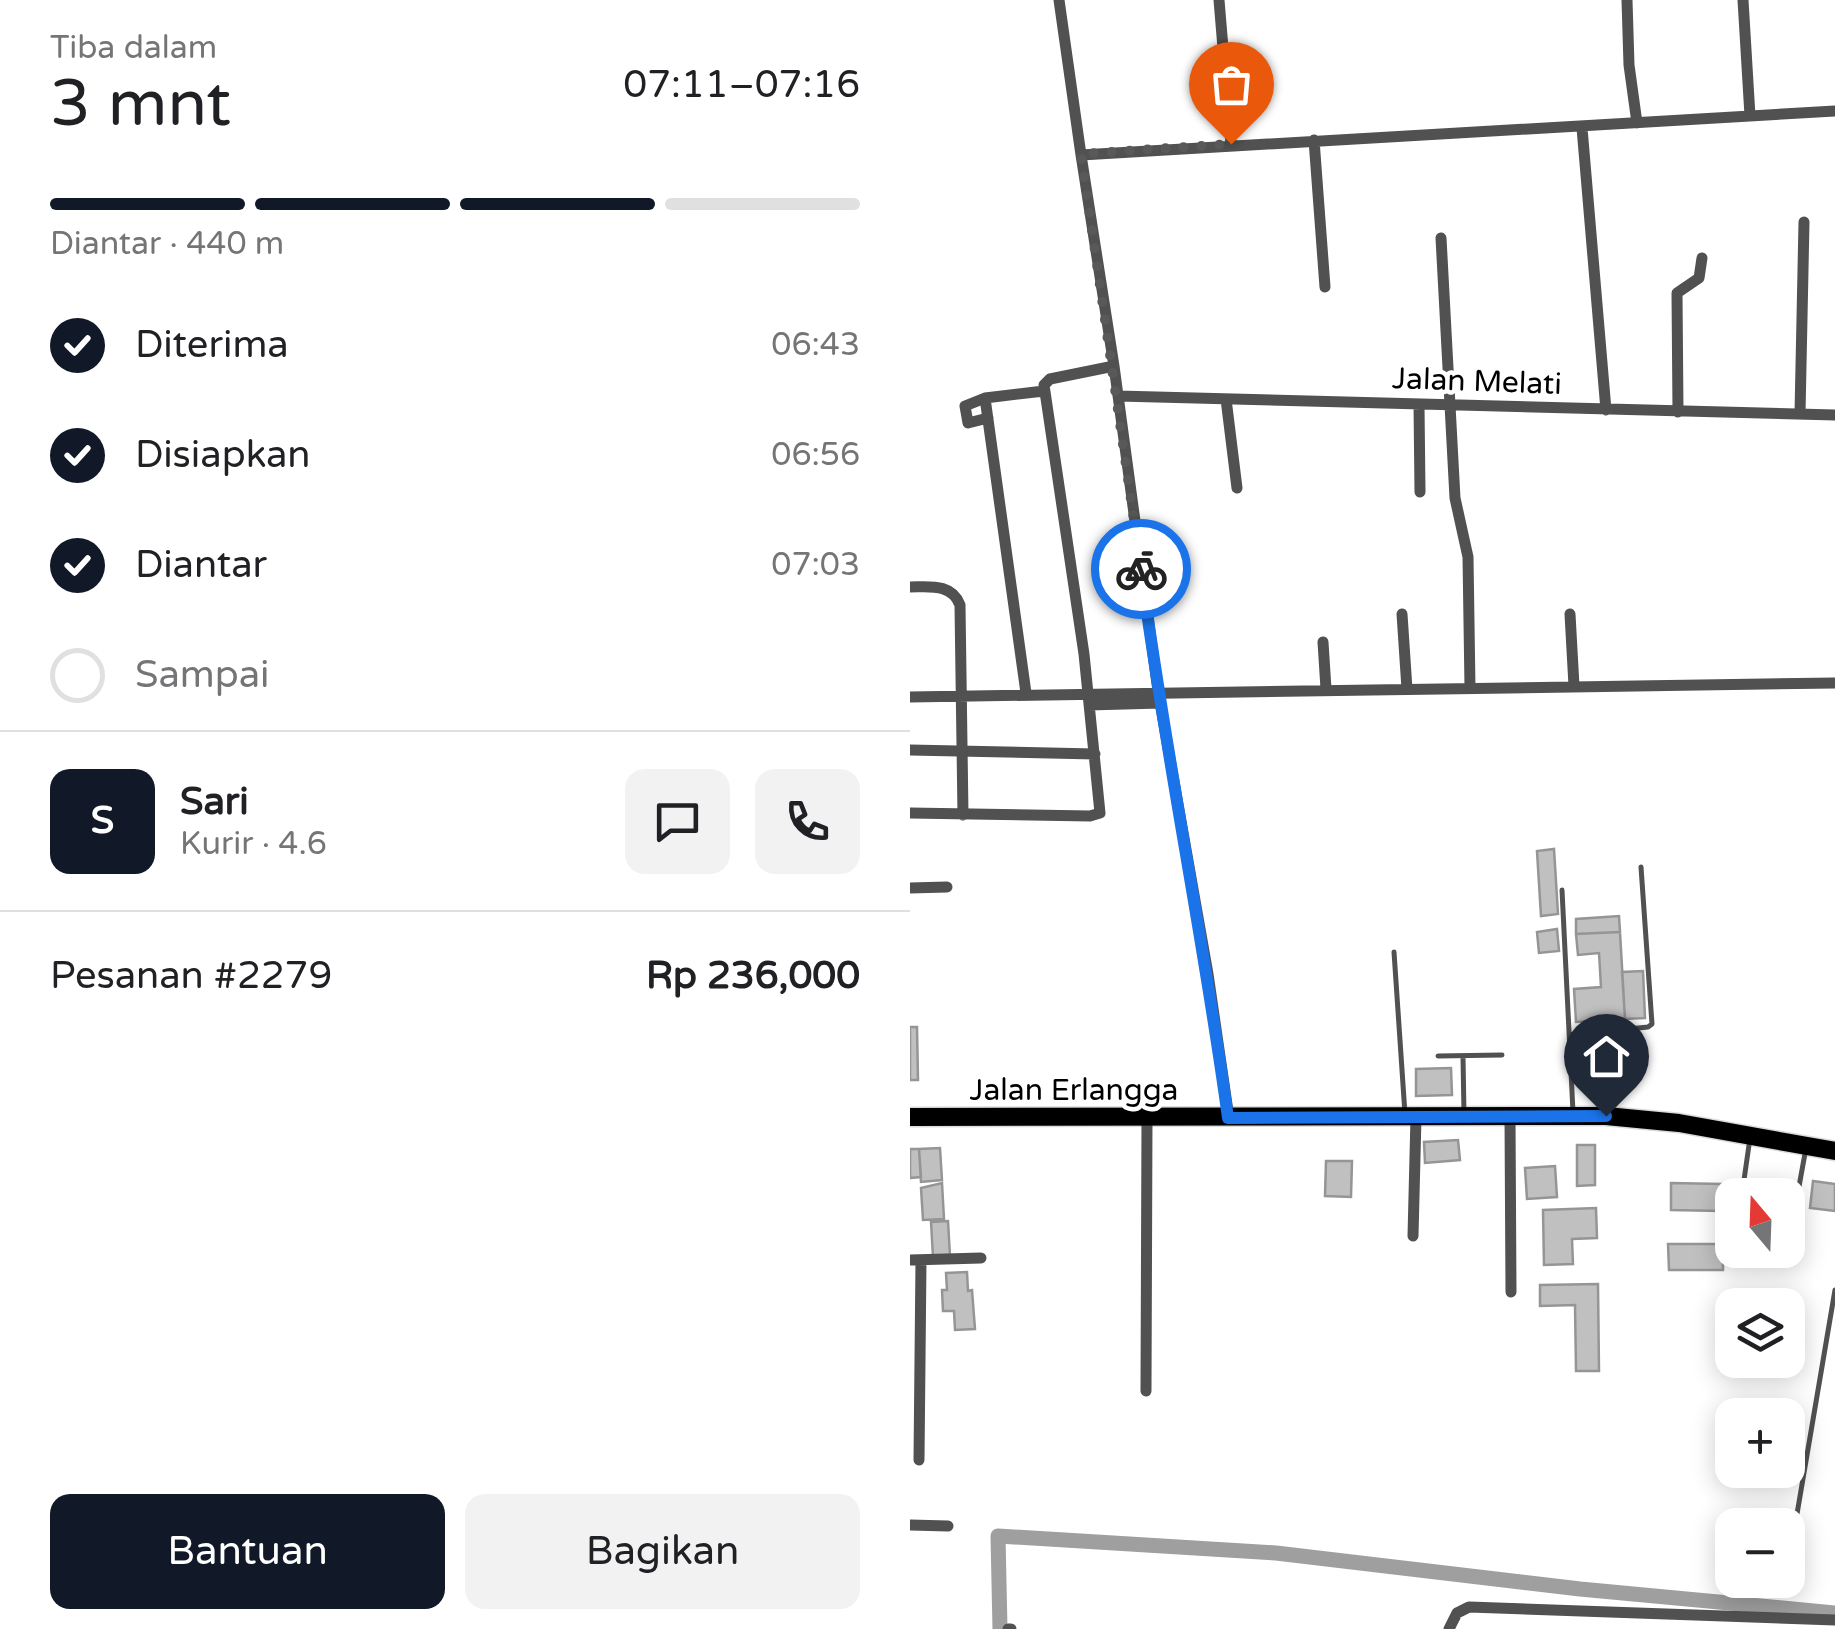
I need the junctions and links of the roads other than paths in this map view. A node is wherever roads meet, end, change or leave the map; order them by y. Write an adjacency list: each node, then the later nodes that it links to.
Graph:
1 (1059, 0): 11 (street)
2 (1220, 0): 10 (street)
3 (1628, 0): 7 (street)
4 (1743, 0): 6 (street)
5 (1835, 112): 6 (street)
6 (1750, 116): 7 (street)
7 (1636, 123): 8 (street)
8 (1582, 128): 9 (street); 23 (street)
9 (1314, 140): 10 (street); 15 (street)
10 (1231, 144): 11 (street)
11 (1081, 154): 16 (street)
12 (1804, 222): 25 (street)
13 (1441, 238): 22 (street)
14 (1702, 258): 24 (street)
15 (1325, 287)
16 (1114, 366): 17 (street); 18 (street)
17 (1044, 392): 19 (street); 43 (street)
18 (1118, 396): 20 (street, Jalan Melati); 42 (street)
19 (985, 398): 27 (street); 27 (street)
20 (1226, 400): 21 (street, Jalan Melati); 28 (street)
21 (1420, 404): 22 (street, Jalan Melati); 29 (street)
22 (1451, 406): 23 (street, Jalan Melati); 36 (street)
23 (1606, 410): 24 (street, Jalan Melati)
24 (1678, 412): 25 (street, Jalan Melati)
25 (1800, 414): 26 (street, Jalan Melati)
26 (1835, 414)
27 (988, 418): 39 (street)
28 (1237, 488)
29 (1420, 492)
30 (910, 587): 41 (street)
31 (1402, 614): 37 (street)
32 (1570, 614): 35 (street)
33 (1323, 642): 38 (street)
34 (1835, 683): 35 (street)
35 (1574, 686): 36 (street)
36 (1470, 688): 37 (street)
37 (1408, 689): 38 (street)
38 (1326, 690): 42 (street)
39 (1026, 693): 41 (street); 43 (street)
40 (910, 697): 41 (street)
41 (962, 697): 45 (street)
42 (1159, 697): 43 (street); 64 (street)
43 (1088, 699): 46 (street)
44 (910, 750): 45 (street)
45 (960, 752): 46 (street); 48 (street)
46 (1095, 754): 48 (street)
47 (910, 814): 48 (street)
48 (962, 815)
49 (1641, 867): 54 (lane)
50 (947, 887): 51 (street)
51 (910, 888)
52 (1562, 890): 54 (lane)
53 (1394, 952): 60 (lane)
54 (1570, 1035): 58 (lane)
55 (1438, 1056): 57 (lane)
56 (1502, 1056): 57 (lane)
57 (1463, 1057): 61 (lane)
58 (1573, 1116): 62 (main road, Jalan Erlangga); 65 (main road, Jalan Erlangga)
59 (1147, 1117): 63 (main road, Jalan Erlangga); 64 (main road, Jalan Erlangga); 75 (street)
60 (1411, 1117): 61 (main road, Jalan Erlangga); 64 (main road, Jalan Erlangga); 70 (street)
61 (1464, 1117): 62 (main road, Jalan Erlangga)
62 (1510, 1117): 74 (street)
63 (910, 1118)
64 (1228, 1118)
65 (1750, 1135): 66 (main road, Jalan Erlangga); 68 (lane)
66 (1806, 1145): 67 (main road, Jalan Erlangga); 69 (lane)
67 (1835, 1151)
68 (1744, 1178)
69 (1800, 1178)
70 (1413, 1236)
71 (981, 1258): 72 (street)
72 (915, 1260): 76 (street)
73 (1835, 1290): 77 (lane)
74 (1511, 1292)
75 (1146, 1391)
76 (919, 1460)
77 (1798, 1508)
78 (910, 1525): 79 (street)
79 (948, 1526)
80 (1835, 1620): 81 (street)
81 (1449, 1629)

